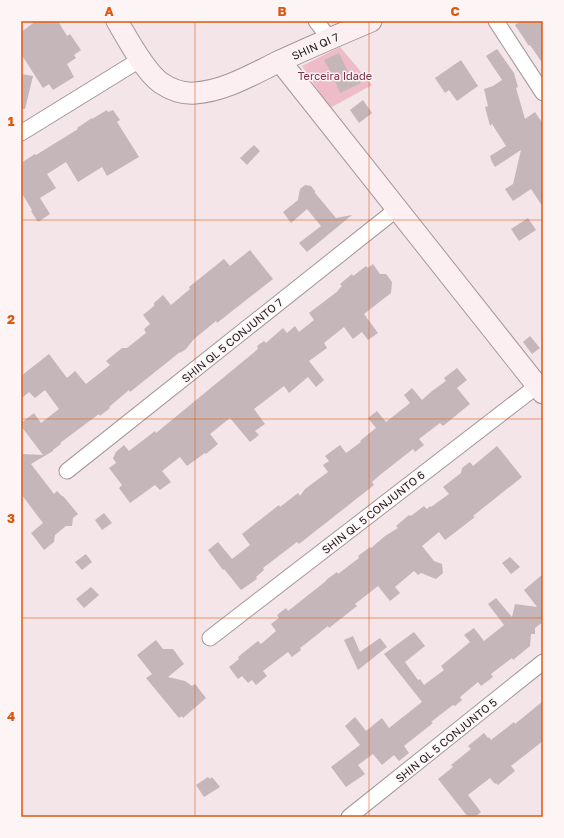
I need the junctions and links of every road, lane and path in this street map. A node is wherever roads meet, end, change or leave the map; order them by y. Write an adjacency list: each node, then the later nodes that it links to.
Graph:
1 (117, 21): 6 (street, SHIN QI 7)
2 (316, 21): 5 (street)
3 (371, 21): 5 (street, SHIN QI 7)
4 (496, 21): 8 (street)
5 (330, 39): 7 (street, SHIN QI 7)
6 (141, 59): 7 (street, SHIN QI 7); 9 (street)
7 (280, 61): 10 (street)
8 (543, 93)
9 (21, 133)
10 (397, 209): 11 (street); 12 (street, SHIN QL 5 CONJUNTO 7)
11 (540, 389): 13 (street, SHIN QL 5 CONJUNTO 6)
12 (68, 471)
13 (210, 638)
14 (543, 662): 15 (street, SHIN QL 5 CONJUNTO 5)
15 (349, 817)

